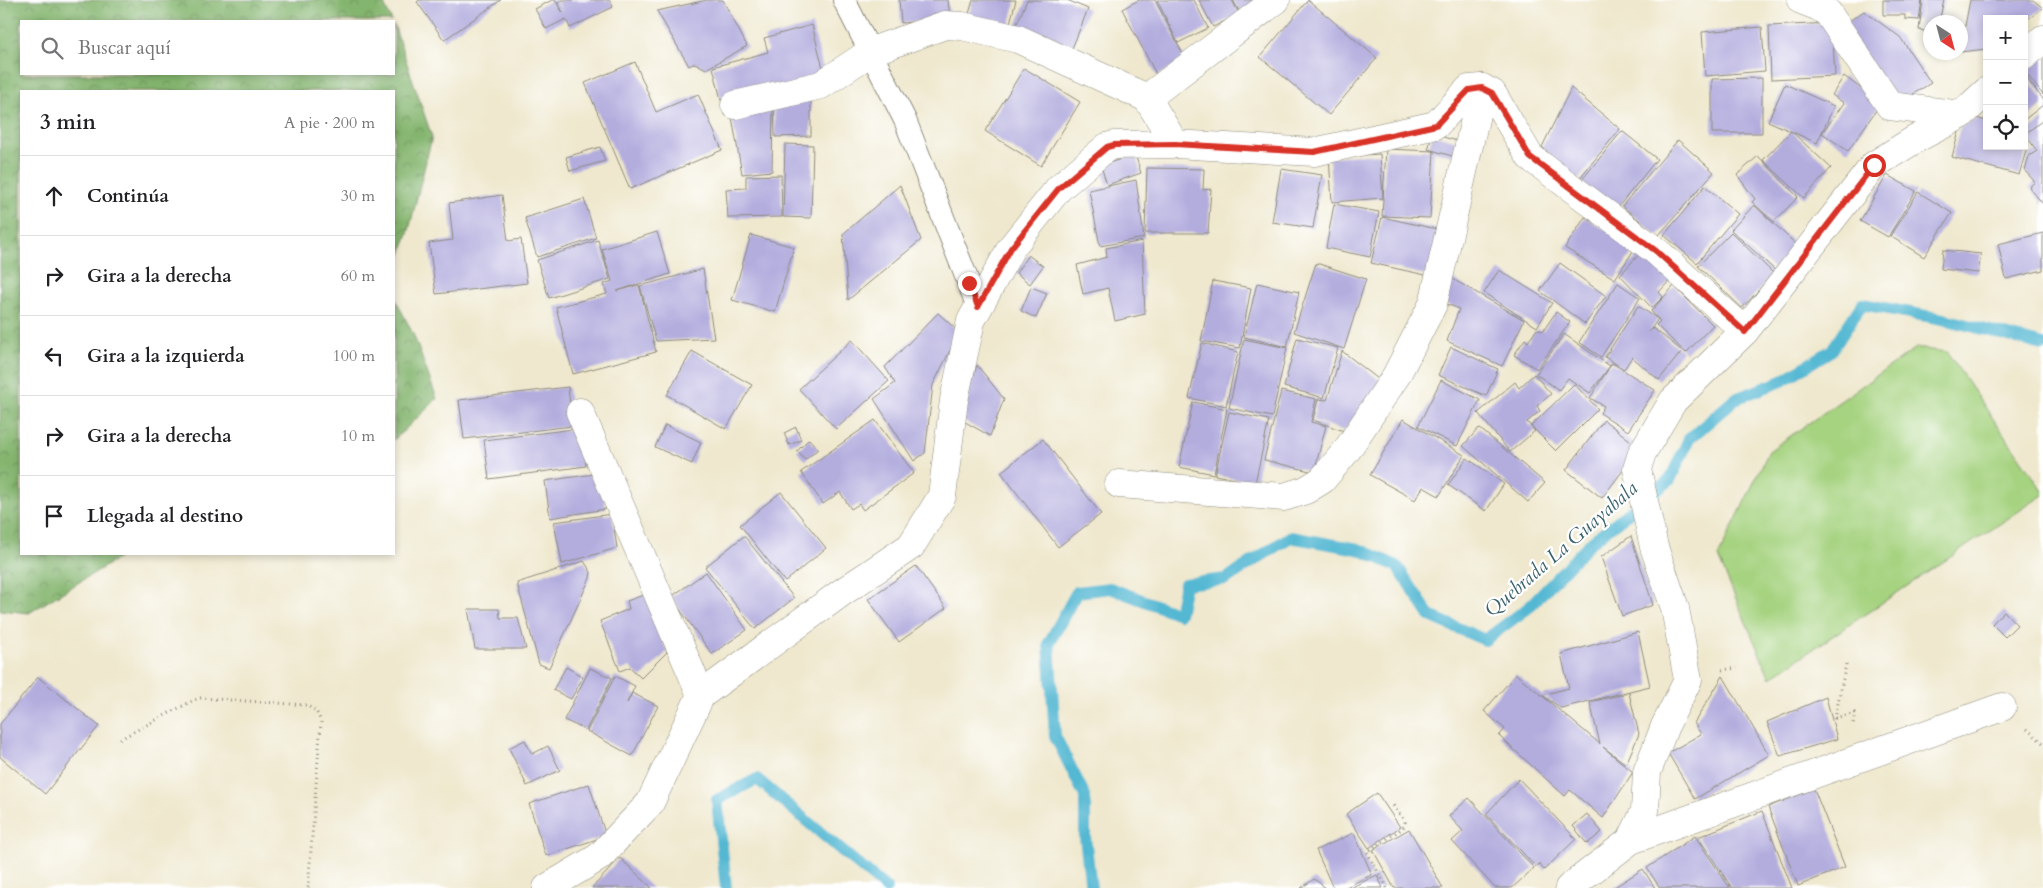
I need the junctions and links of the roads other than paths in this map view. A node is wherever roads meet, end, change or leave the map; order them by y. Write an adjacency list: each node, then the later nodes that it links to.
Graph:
1 (844, 0): 5 (lane)
2 (1276, 0): 9 (street)
3 (1801, 0): 11 (street)
4 (2043, 39): 6 (street)
5 (872, 51): 9 (street); 10 (street); 13 (lane)
6 (2028, 52)
7 (1482, 88): 12 (street); 14 (street); 16 (street)
8 (1983, 95): 11 (street)
9 (1146, 98): 12 (street)
10 (735, 105)
11 (1961, 115): 14 (street)
12 (1175, 144): 13 (street)
13 (978, 307): 17 (street)
14 (1745, 332): 19 (street)
15 (580, 412): 17 (street)
16 (1119, 484)
17 (702, 696): 20 (street)
18 (2002, 707): 19 (street)
19 (1631, 840): 21 (street)
20 (547, 888)
21 (1569, 888)

